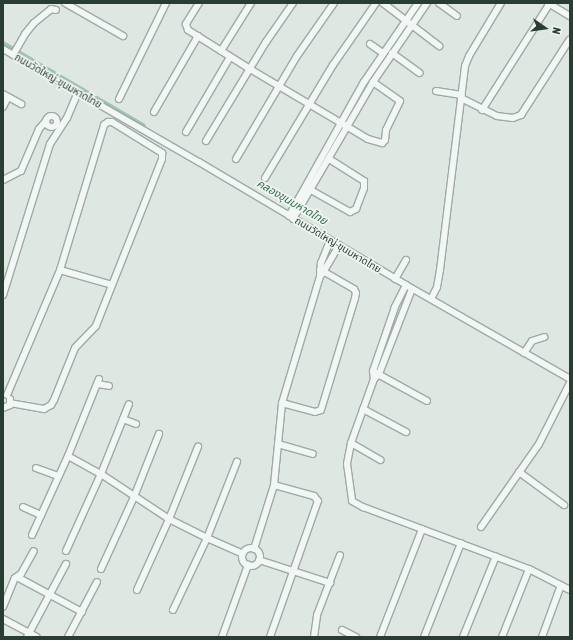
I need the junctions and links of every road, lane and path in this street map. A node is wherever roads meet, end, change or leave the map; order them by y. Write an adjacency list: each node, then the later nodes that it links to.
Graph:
1 (65, 3): 19 (street)
2 (166, 3): 38 (street)
3 (199, 3): 20 (street)
4 (251, 3): 25 (street)
5 (293, 3): 30 (street)
6 (334, 3): 33 (street)
7 (376, 3): 40 (street)
8 (382, 3): 17 (street)
9 (418, 3): 17 (street)
10 (427, 3): 18 (street)
11 (439, 3): 15 (street)
12 (502, 3): 37 (street)
13 (549, 3): 16 (street); 42 (street)
14 (56, 10): 26 (street)
15 (457, 16)
16 (570, 16)
17 (406, 19): 18 (street); 27 (street)
18 (411, 24): 23 (street); 28 (street)
19 (123, 36)
20 (198, 36): 25 (street); 43 (street)
21 (570, 39): 42 (street)
22 (370, 44): 27 (street)
23 (439, 46)
24 (3, 49): 26 (street, ถนนวัดใหญ่-ขุนมหาดไทย)
25 (221, 51): 29 (street)
26 (14, 53): 34 (street, ถนนวัดใหญ่-ขุนมหาดไทย)
27 (383, 53): 44 (street)
28 (392, 53): 31 (street); 32 (street)
29 (230, 57): 30 (street); 47 (street)
30 (250, 69): 33 (street); 48 (street)
31 (420, 73)
32 (373, 82): 46 (street); 46 (street)
33 (279, 86): 40 (street); 49 (street)
34 (78, 92): 45 (street); 54 (street, ถนนวัดใหญ่-ขุนมหาดไทย)
35 (436, 92): 37 (street)
36 (6, 95): 39 (street); 41 (street)
37 (462, 97): 42 (street); 65 (street)
38 (119, 99)
39 (21, 104)
40 (310, 104): 44 (street); 51 (street)
41 (3, 107)
42 (482, 110)
43 (154, 112)
44 (340, 122): 46 (street); 53 (street)
45 (64, 124): 52 (street); 61 (street)
46 (347, 126): 50 (street)
47 (186, 132)
48 (206, 141)
49 (236, 159)
50 (329, 159): 53 (street); 53 (street)
51 (266, 178)
52 (3, 180)
53 (308, 188): 54 (street)
54 (292, 216): 55 (street, ถนนวัดใหญ่-ขุนมหาดไทย)
55 (330, 241): 56 (street, ถนนวัดใหญ่-ขุนมหาดไทย); 59 (street)
56 (339, 246): 59 (street); 60 (street, ถนนวัดใหญ่-ขุนมหาดไทย)
57 (406, 260): 60 (street)
58 (60, 270): 62 (street); 62 (street); 72 (street)
59 (322, 272): 75 (street); 75 (street)
60 (397, 275): 63 (street, ถนนวัดใหญ่-ขุนมหาดไทย)
61 (6, 276): 64 (street)
62 (112, 285): 74 (street)
63 (409, 287): 65 (street, ถนนวัดใหญ่-ขุนมหาดไทย); 68 (street)
64 (3, 295)
65 (432, 298): 67 (street, ถนนวัดใหญ่-ขุนมหาดไทย)
66 (544, 337): 67 (street)
67 (526, 349): 69 (street, ถนนวัดใหญ่-ขุนมหาดไทย)
68 (376, 373): 73 (street); 78 (street)
69 (570, 379)
70 (570, 383): 91 (street)
71 (109, 386): 87 (street)
72 (5, 395): 74 (street)
73 (427, 401)
74 (11, 403): 77 (street)
75 (282, 403): 84 (street)
76 (129, 404): 79 (street)
77 (3, 408)
78 (363, 409): 81 (street); 83 (street)
79 (123, 419): 80 (street); 92 (street)
80 (136, 424)
81 (406, 432)
82 (159, 434): 95 (street)
83 (351, 443): 88 (street); 101 (street)
84 (278, 444): 86 (street); 94 (street)
85 (198, 447): 99 (street)
86 (313, 454)
87 (68, 456): 92 (street); 93 (street)
88 (380, 460)
89 (237, 462): 103 (street)
90 (36, 468): 93 (street)
91 (519, 472): 96 (street); 100 (street)
92 (101, 474): 95 (street); 107 (street)
93 (58, 476): 98 (street)
94 (274, 485): 105 (street); 116 (street)
95 (134, 497): 99 (street); 114 (street)
96 (564, 505)
97 (23, 507): 98 (street)
98 (41, 514): 102 (street)
99 (169, 519): 103 (street); 121 (street)
100 (481, 527)
101 (422, 529): 104 (street); 136 (street)
102 (32, 535)
103 (207, 538): 108 (street); 125 (street)
104 (461, 542): 110 (street); 137 (street)
105 (254, 549): 108 (street); 111 (street)
106 (34, 551): 117 (street)
107 (66, 551)
108 (243, 554): 113 (street)
109 (340, 555): 119 (street)
110 (496, 556): 115 (street); 138 (street)
111 (260, 560): 113 (street); 116 (street)
112 (66, 564): 123 (street)
113 (248, 565): 132 (street)
114 (101, 569)
115 (529, 569): 120 (street); 139 (street)
116 (294, 571): 119 (street); 133 (street)
117 (17, 577): 123 (street); 124 (street)
118 (97, 582): 126 (street)
119 (330, 583): 134 (street)
120 (561, 585): 122 (street); 140 (street)
121 (137, 590)
122 (570, 590)
123 (50, 595): 126 (street); 129 (street)
124 (3, 607)
125 (173, 610)
126 (82, 612): 131 (street)
127 (3, 619): 129 (street)
128 (342, 630): 135 (street)
129 (28, 635): 130 (street)
130 (37, 637)
131 (68, 637)
132 (222, 637)
133 (270, 637)
134 (314, 637)
135 (356, 637)
136 (380, 637)
137 (424, 637)
138 (463, 637)
139 (502, 637)
140 (542, 637)

